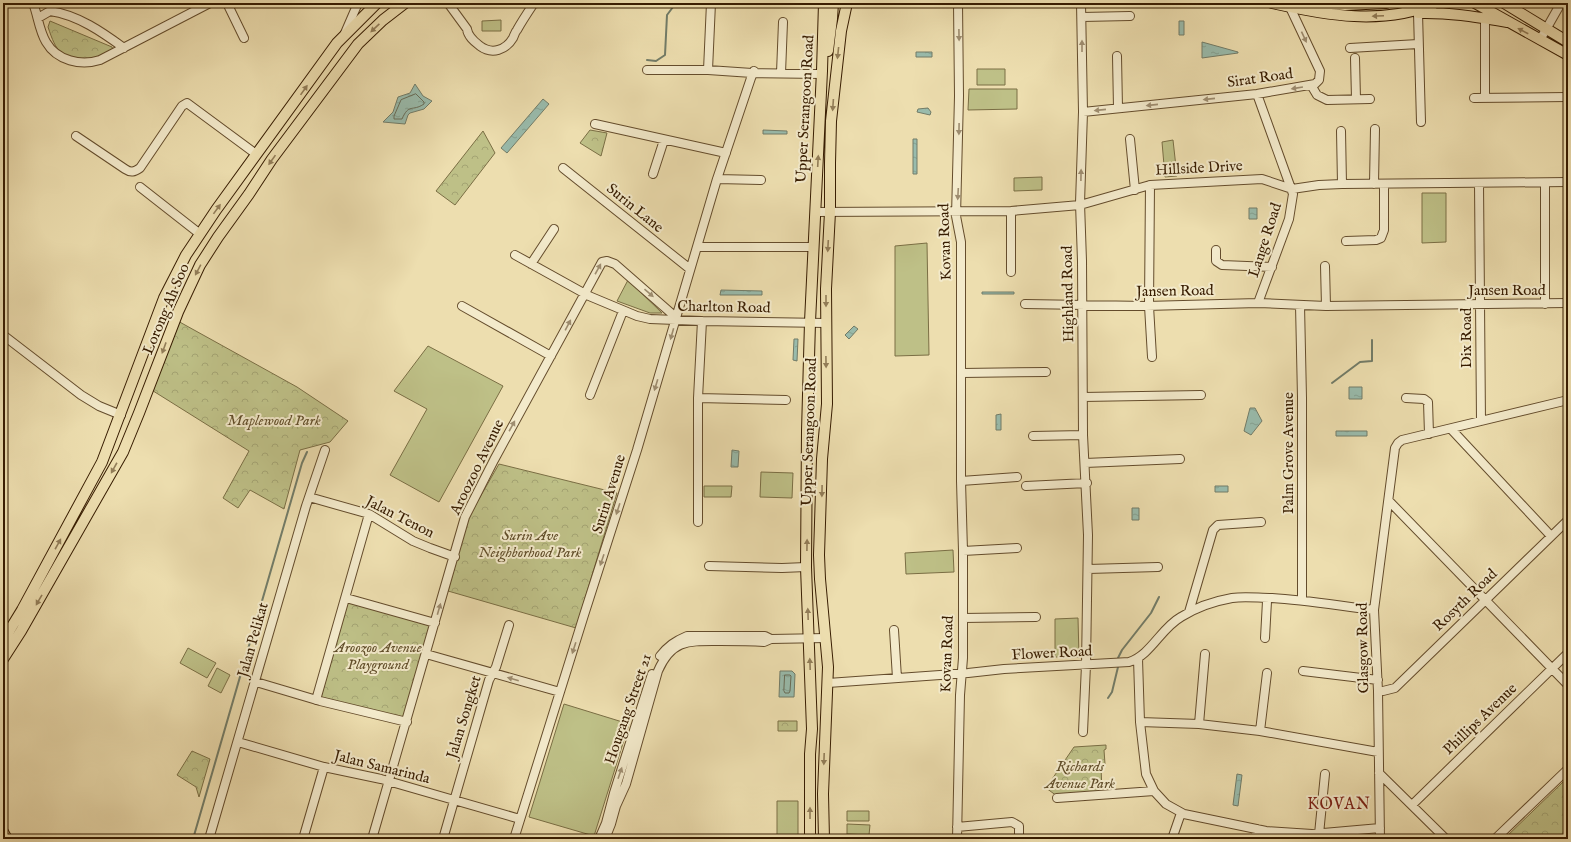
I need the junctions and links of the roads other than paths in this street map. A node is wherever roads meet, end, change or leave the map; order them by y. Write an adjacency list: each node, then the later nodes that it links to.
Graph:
1 (210, 3): 41 (street)
2 (227, 3): 37 (street)
3 (358, 3): 36 (street, Lorong Ah Soo)
4 (376, 3): 36 (main road, Lorong Ah Soo)
5 (405, 3): 142 (main road, Lorong Ah Soo, one-way to 142)
6 (448, 3): 7 (street)
7 (534, 3)
8 (710, 3): 47 (street)
9 (824, 3): 50 (main road, Upper Serangoon Road)
10 (833, 3): 58 (main road)
11 (840, 3): 35 (main road)
12 (847, 3): 35 (main road, Upper Serangoon Road)
13 (958, 3): 88 (street, Kovan Road, one-way to 88)
14 (1081, 3): 29 (street, Highland Road)
15 (1272, 3): 23 (main road)
16 (1320, 3): 24 (main road)
17 (1386, 3): 24 (main road)
18 (1436, 3): 26 (main road)
19 (1475, 3): 33 (main road)
20 (1504, 3): 34 (main road)
21 (1561, 3): 34 (street)
22 (36, 5): 30 (street)
23 (1288, 5): 28 (main road); 51 (street, Sirat Road, one-way to 51)
24 (1357, 5): 28 (main road)
25 (1418, 13): 26 (main road); 31 (main road); 40 (street)
26 (1400, 14): 28 (main road, one-way to 28)
27 (1130, 16): 29 (street)
28 (1356, 16)
29 (1082, 17): 60 (street, Highland Road, one-way to 29)
30 (38, 18): 41 (street); 41 (street)
31 (1485, 18): 33 (main road); 55 (street)
32 (783, 22): 49 (street)
33 (1507, 22): 38 (main road, one-way to 33)
34 (1546, 29): 38 (street); 39 (main road)
35 (841, 31): 87 (main road, Upper Serangoon Road, one-way to 87)
36 (343, 37): 69 (main road, Lorong Ah Soo, one-way to 36)
37 (244, 38)
38 (1540, 40): 43 (main road)
39 (1568, 42)
40 (1418, 44): 42 (street); 61 (street)
41 (124, 48)
42 (1350, 48)
43 (1568, 55)
44 (1117, 56): 59 (street)
45 (1355, 58): 56 (street)
46 (647, 70): 47 (street)
47 (708, 70): 48 (street)
48 (753, 72): 49 (street); 68 (street, Surin Avenue)
49 (781, 72): 50 (street)
50 (822, 72): 58 (main road, Upper Serangoon Road)
51 (1311, 86): 52 (street, Sirat Road, one-way to 52); 56 (street)
52 (1257, 94): 59 (street, Sirat Road, one-way to 59); 82 (street, Lange Road)
53 (1568, 97): 55 (street)
54 (1474, 98): 55 (street)
55 (1485, 98)
56 (1356, 99): 57 (street)
57 (1370, 99)
58 (820, 108): 86 (main road, Upper Serangoon Road, one-way to 58)
59 (1118, 108): 60 (street, Sirat Road, one-way to 60)
60 (1082, 112): 84 (street, Highland Road, one-way to 60)
61 (1421, 122)
62 (595, 124): 67 (street)
63 (1375, 129): 79 (street)
64 (1340, 131): 78 (street)
65 (76, 136): 69 (street)
66 (1130, 139): 83 (street)
67 (664, 140): 68 (street); 71 (street)
68 (726, 153): 72 (street, Surin Avenue)
69 (256, 154): 90 (main road, Lorong Ah Soo, one-way to 69)
70 (563, 168): 99 (street, Surin Lane)
71 (653, 174)
72 (717, 179): 73 (street); 92 (street, Surin Avenue)
73 (761, 180)
74 (1568, 182): 76 (street, Hillside Drive)
75 (1479, 183): 76 (street, Hillside Drive); 80 (street, Hillside Drive); 105 (street, Dix Road)
76 (1544, 183): 106 (street)
77 (1150, 184): 82 (street, Hillside Drive); 83 (street, Hillside Drive); 110 (street)
78 (1342, 184): 79 (street, Hillside Drive); 82 (street, Hillside Drive)
79 (1374, 184): 80 (street, Hillside Drive)
80 (1384, 184): 91 (street)
81 (140, 187): 90 (street)
82 (1292, 189): 97 (street, Lange Road)
83 (1135, 190): 84 (street, Hillside Drive)
84 (1080, 205): 85 (street, Hillside Drive); 109 (street, Highland Road)
85 (1011, 211): 88 (street, Hillside Drive); 100 (street)
86 (815, 212): 87 (street, Hillside Drive); 93 (main road, Upper Serangoon Road)
87 (830, 212): 88 (street, Hillside Drive); 116 (main road, Upper Serangoon Road, one-way to 116)
88 (957, 212): 121 (street, Kovan Road)
89 (554, 229): 96 (street)
90 (200, 234): 129 (main road, Lorong Ah Soo)
91 (1346, 241)
92 (697, 247): 93 (street); 99 (street, Surin Avenue)
93 (814, 247): 115 (main road, Upper Serangoon Road)
94 (1216, 250): 97 (street)
95 (515, 255): 96 (street, Charlton Road)
96 (531, 264): 101 (street, Charlton Road)
97 (1272, 266): 102 (street, Lange Road)
98 (1325, 266): 111 (street)
99 (690, 270): 113 (street, Surin Avenue)
100 (1011, 272)
101 (585, 294): 112 (street, Charlton Road); 113 (street, Aroozoo Avenue, one-way to 113); 118 (street, Aroozoo Avenue, one-way to 101)
102 (1258, 303): 107 (street, Jansen Road); 110 (street, Jansen Road)
103 (1568, 303): 106 (street, Jansen Road)
104 (1025, 304): 109 (street, Jansen Road)
105 (1479, 304): 106 (street, Jansen Road); 111 (street, Jansen Road); 130 (street, Dix Road)
106 (1545, 304)
107 (1300, 305): 111 (street, Jansen Road); 159 (street, Palm Grove Avenue)
108 (462, 306): 118 (street)
109 (1082, 306): 110 (street, Jansen Road); 124 (street, Highland Road)
110 (1149, 306): 119 (street)
111 (1326, 306)
112 (623, 311): 113 (street, Charlton Road); 122 (street)
113 (675, 320): 114 (street, Charlton Road); 191 (street, Surin Avenue, one-way to 191)
114 (702, 321): 115 (street, Charlton Road); 125 (street)
115 (810, 322): 116 (street, Charlton Road); 155 (main road, Upper Serangoon Road, one-way to 115)
116 (826, 323): 169 (main road, Upper Serangoon Road, one-way to 169)
117 (3, 336): 129 (street)
118 (552, 356): 153 (street, Aroozoo Avenue, one-way to 118)
119 (1152, 357)
120 (1046, 372): 121 (street)
121 (962, 373): 140 (street, Kovan Road)
122 (590, 395)
123 (1201, 395): 124 (street)
124 (1083, 397): 133 (street, Highland Road)
125 (698, 398): 127 (street); 148 (street)
126 (1406, 398): 132 (street)
127 (786, 400)
128 (1568, 400): 130 (street, Glasgow Road)
129 (121, 414): 139 (main road, Lorong Ah Soo)
130 (1481, 421): 131 (street, Glasgow Road)
131 (1451, 429): 132 (street, Glasgow Road); 150 (street)
132 (1429, 434): 145 (street, Glasgow Road)
133 (1083, 435): 134 (street); 137 (street, Highland Road)
134 (1033, 436)
135 (325, 450): 144 (street, Jalan Pelikat)
136 (1180, 459): 137 (street)
137 (1085, 463): 141 (street, Highland Road)
138 (1017, 477): 140 (street)
139 (93, 480): 142 (main road); 173 (main road, Lorong Ah Soo, one-way to 139)
140 (961, 481): 152 (street, Kovan Road)
141 (1086, 483): 143 (street); 157 (street, Highland Road)
142 (104, 485): 177 (main road, Lorong Ah Soo, one-way to 177)
143 (1026, 486)
144 (309, 497): 146 (street, Jalan Tenon); 187 (street, Jalan Pelikat)
145 (1388, 501): 160 (street); 162 (street, Glasgow Road)
146 (370, 514): 153 (street, Jalan Tenon); 158 (street)
147 (1568, 520): 150 (street, Rosyth Road)
148 (698, 522)
149 (1261, 522): 163 (street)
150 (1551, 536): 160 (street, Rosyth Road)
151 (1017, 548): 152 (street)
152 (963, 551): 165 (street, Kovan Road)
153 (454, 556): 166 (street, Aroozoo Avenue, one-way to 153)
154 (709, 566): 155 (street)
155 (806, 567): 172 (main road, Upper Serangoon Road, one-way to 155)
156 (1158, 567): 157 (street)
157 (1088, 570): 179 (street, Highland Road)
158 (346, 598): 166 (street); 192 (street)
159 (1302, 600): 162 (street); 163 (street)
160 (1485, 600): 180 (street); 190 (street, Rosyth Road)
161 (1267, 602): 170 (street)
162 (1374, 610): 186 (street, Glasgow Road)
163 (1189, 612): 178 (street)
164 (1036, 617): 165 (street)
165 (963, 618): 184 (street, Kovan Road)
166 (435, 623): 175 (street, Aroozoo Avenue)
167 (509, 626): 182 (street, Jalan Songket)
168 (894, 630): 185 (street)
169 (826, 638): 172 (street, Hougang Street 21); 188 (main road, Upper Serangoon Road)
170 (1265, 638)
171 (771, 639): 172 (street, Hougang Street 21); 223 (street, Hougang Street 21, one-way to 171); 224 (street, Hougang Street 21)
172 (809, 639): 225 (main road, Upper Serangoon Road, one-way to 172)
173 (3, 641)
174 (1568, 653): 180 (street, Phillips Avenue)
175 (426, 654): 182 (street, Jalan Songket); 193 (street, Aroozoo Avenue)
176 (1205, 654): 195 (street)
177 (3, 659)
178 (1138, 659): 179 (street, Flower Road); 194 (street)
179 (1086, 664): 184 (street, Flower Road); 197 (street, Highland Road)
180 (1552, 669): 189 (street); 208 (street, Phillips Avenue)
181 (1303, 670): 186 (street)
182 (492, 673): 191 (street, Jalan Songket, one-way to 182); 207 (street, Jalan Songket)
183 (1267, 673): 196 (street)
184 (961, 674): 185 (street, Flower Road); 211 (street, Kovan Road)
185 (897, 678): 188 (street, Flower Road)
186 (1378, 680): 190 (street, Glasgow Road)
187 (256, 682): 192 (street); 198 (street, Jalan Pelikat)
188 (828, 683): 226 (main road, Upper Serangoon Road, one-way to 226)
189 (1568, 685)
190 (1378, 690): 199 (street, Glasgow Road)
191 (560, 692): 210 (street, Surin Avenue)
192 (316, 700): 193 (street)
193 (407, 722): 204 (street, Aroozoo Avenue)
194 (1140, 722): 195 (street); 205 (street)
195 (1199, 724): 196 (street)
196 (1260, 731): 199 (street)
197 (1083, 732)
198 (238, 742): 200 (street, Jalan Samarinda); 218 (street, Jalan Pelikat)
199 (1378, 752): 202 (street, Glasgow Road)
200 (324, 767): 204 (street, Jalan Samarinda); 219 (street)
201 (1568, 770): 233 (street)
202 (1379, 773): 208 (street); 212 (street, Glasgow Road)
203 (1325, 774): 215 (street)
204 (389, 782): 207 (street, Jalan Samarinda); 220 (street, Aroozoo Avenue)
205 (1154, 791): 206 (street); 209 (street)
206 (1057, 798)
207 (453, 800): 210 (street, Jalan Samarinda); 221 (street, Jalan Songket)
208 (1412, 805): 232 (street)
209 (1181, 813): 213 (street); 229 (street)
210 (520, 820): 222 (street, Surin Avenue)
211 (958, 828): 227 (street, Kovan Road); 228 (street)
212 (1380, 828): 216 (street); 231 (street, Glasgow Road)
213 (1257, 829): 215 (street); 230 (street)
214 (3, 832): 217 (main road)
215 (1319, 834): 216 (street)
216 (1332, 836)
217 (7, 839)
218 (210, 839)
219 (303, 839)
220 (372, 839)
221 (443, 839)
222 (514, 839)
223 (599, 839)
224 (605, 839)
225 (810, 839)
226 (824, 839)
227 (957, 839)
228 (1019, 839)
229 (1172, 839)
230 (1255, 839)
231 (1380, 839)
232 (1446, 839)
233 (1495, 839)

